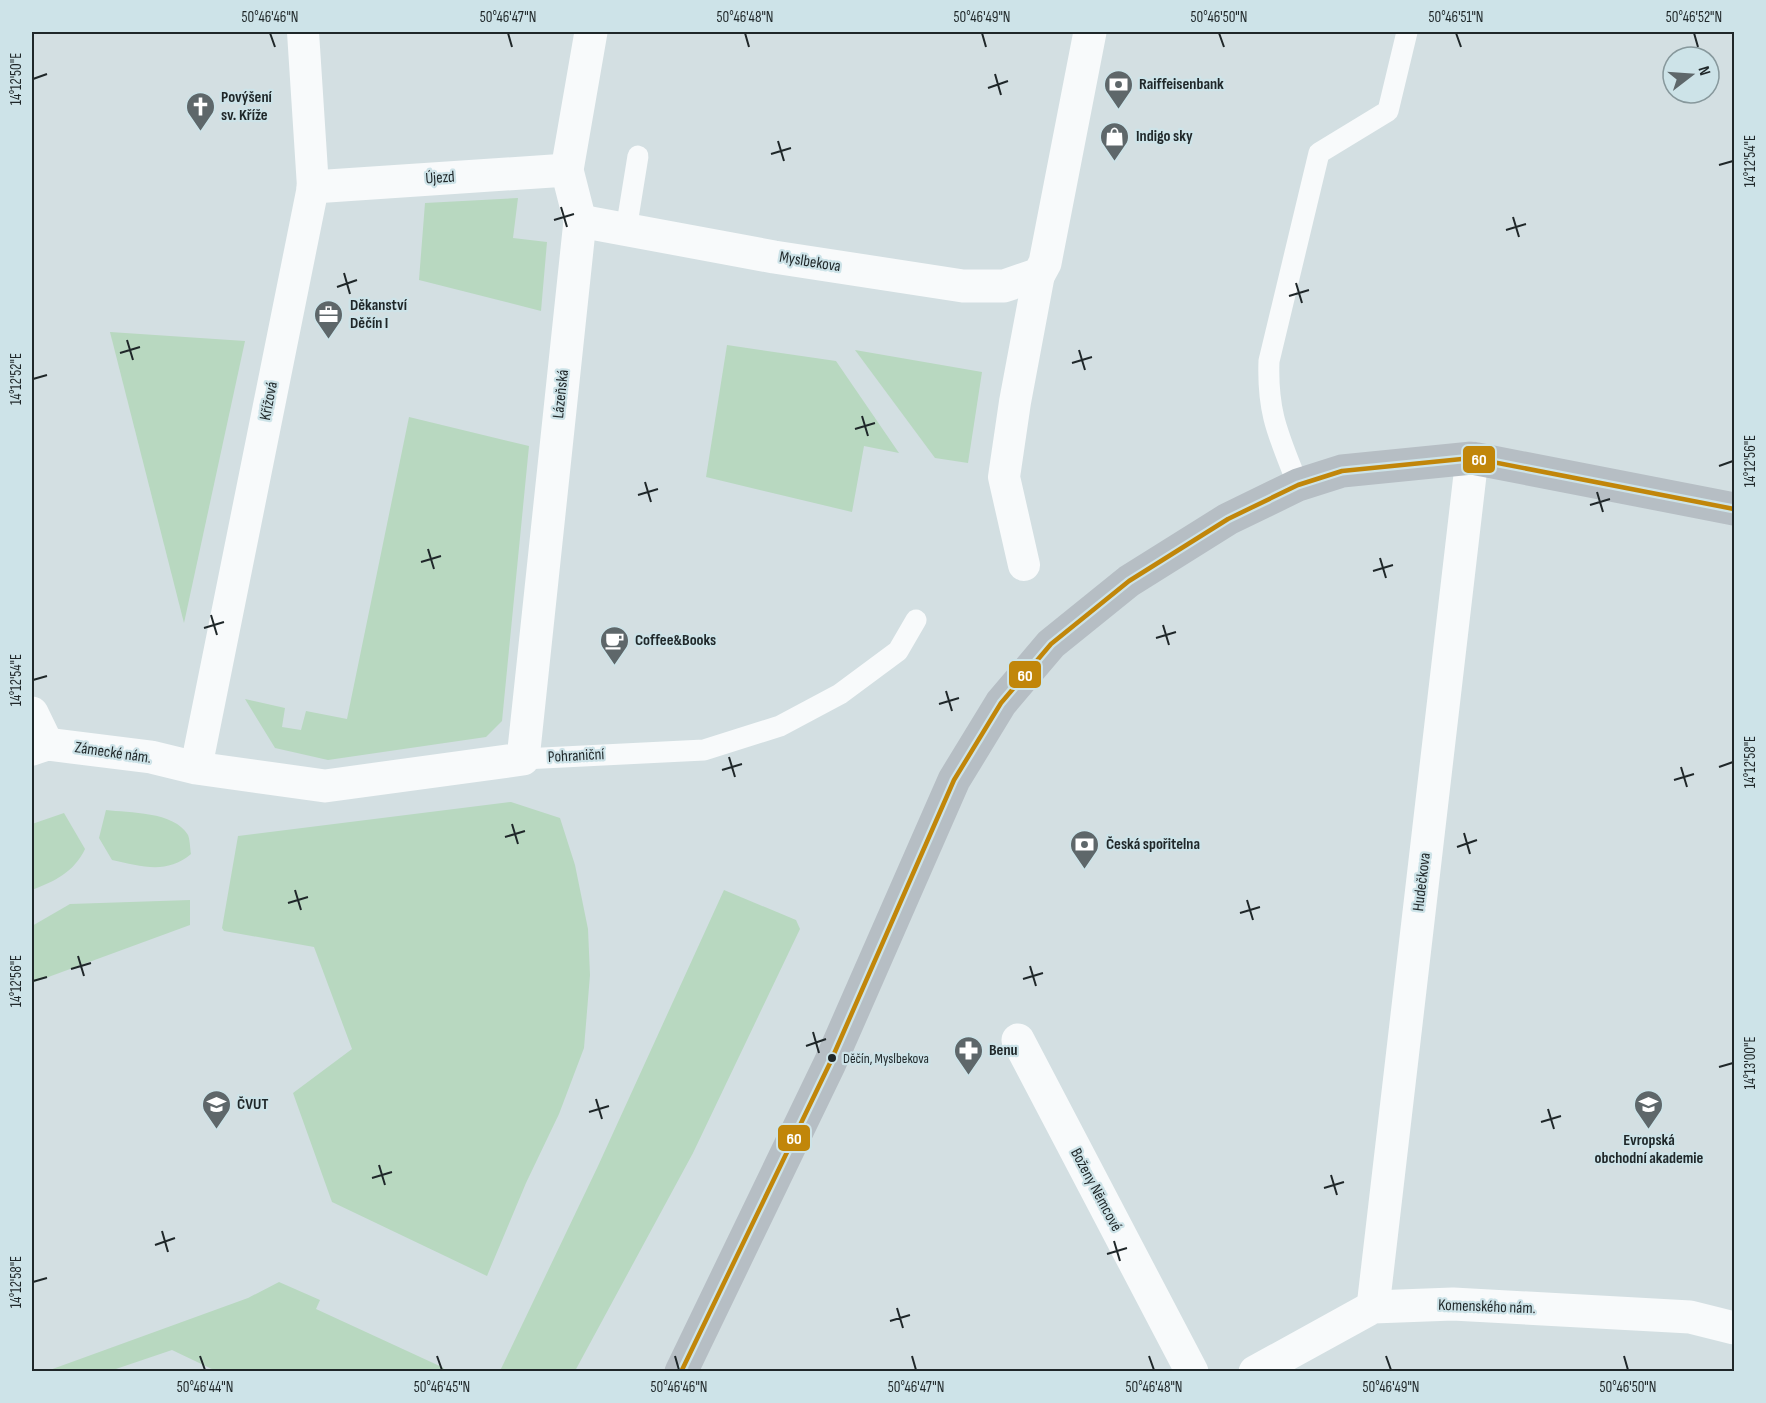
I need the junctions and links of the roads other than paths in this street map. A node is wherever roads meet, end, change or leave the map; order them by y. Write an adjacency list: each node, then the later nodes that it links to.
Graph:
1 (303, 32): 7 (street, Křížová)
2 (591, 32): 6 (street, Lázeňská)
3 (1090, 32): 10 (street)
4 (1407, 32): 12 (lane)
5 (638, 156): 9 (lane)
6 (567, 170): 7 (street, Újezd); 8 (street, Lázeňská)
7 (313, 186): 19 (street, Křížová)
8 (580, 221): 9 (street, Myslbekova); 18 (street, Lázeňská)
9 (626, 230): 10 (street, Myslbekova)
10 (1039, 274): 14 (street)
11 (1472, 458): 12 (main road); 13 (main road); 21 (street, Hudečkova)
12 (1298, 485): 23 (main road)
13 (1734, 509)
14 (1024, 565)
15 (916, 620): 18 (lane, Pohraniční)
16 (32, 713): 17 (street)
17 (39, 747): 19 (street, Zámecké nám.)
18 (523, 759): 19 (street, Pohraniční)
19 (196, 768)
20 (1018, 1040): 24 (street, Boženy Němcové)
21 (1373, 1307): 22 (street, Komenského nám.); 25 (street, Komenského nám.)
22 (1734, 1328)
23 (681, 1371)
24 (1192, 1371)
25 (1255, 1371)

